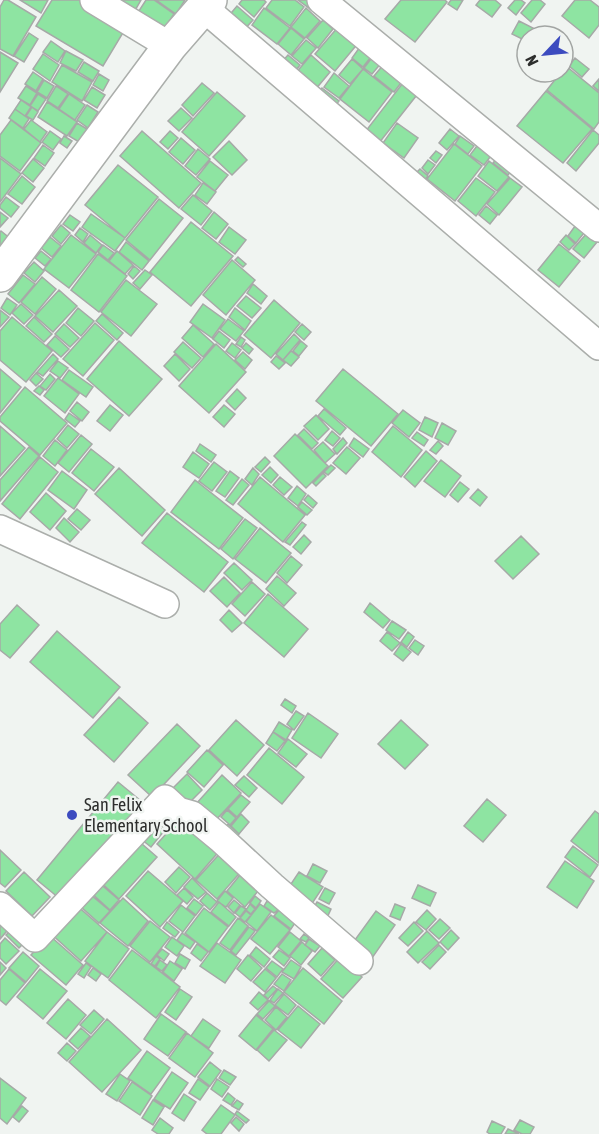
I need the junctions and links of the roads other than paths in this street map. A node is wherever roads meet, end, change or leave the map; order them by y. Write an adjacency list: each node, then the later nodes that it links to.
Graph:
1 (94, 0): 4 (street)
2 (321, 0): 5 (street)
3 (207, 4): 4 (street); 7 (street)
4 (170, 46): 6 (street)
5 (599, 228)
6 (0, 275)
7 (599, 346)
8 (0, 529): 9 (street)
9 (165, 604)
10 (0, 906): 11 (street)
11 (359, 961)

